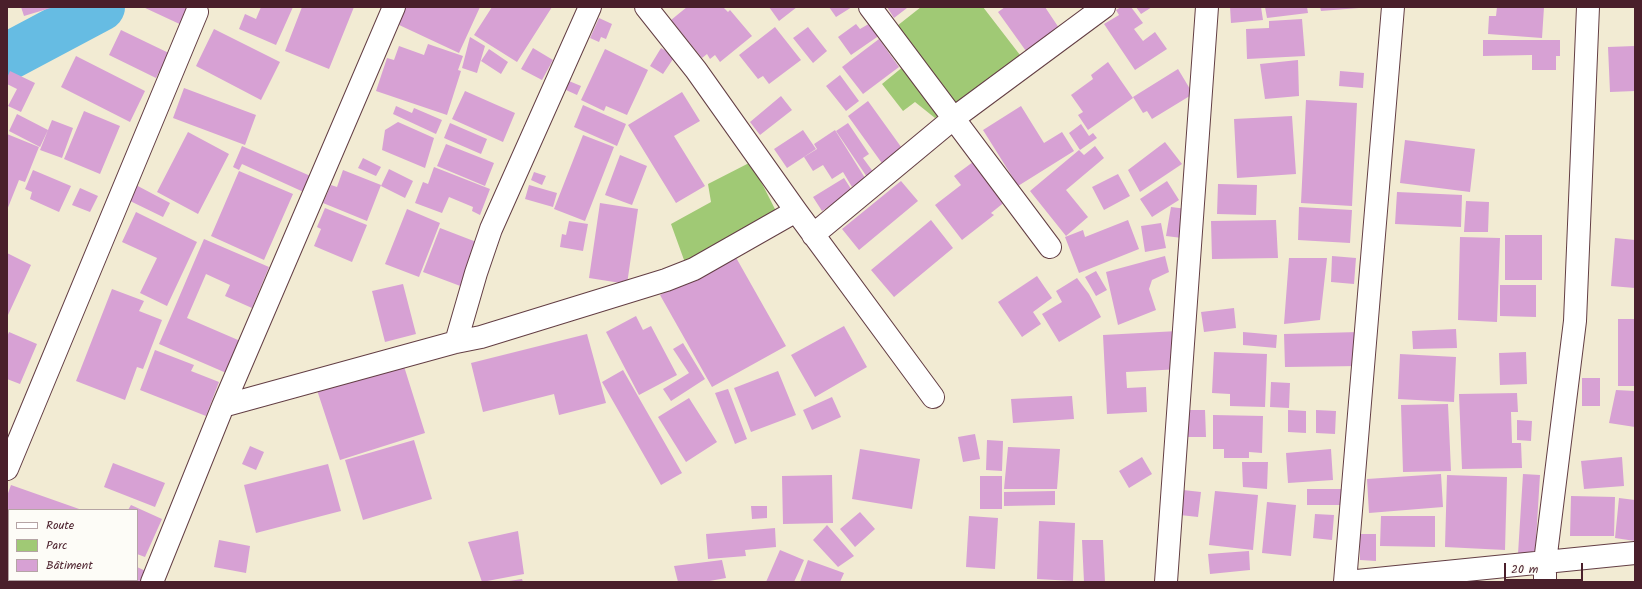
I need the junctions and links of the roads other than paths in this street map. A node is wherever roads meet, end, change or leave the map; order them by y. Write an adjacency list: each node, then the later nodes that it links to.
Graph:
1 (394, 7): 16 (street)
2 (590, 7): 14 (street)
3 (646, 7): 11 (street)
4 (870, 7): 10 (street)
5 (1207, 7): 21 (street)
6 (1393, 7): 22 (street)
7 (1588, 7): 19 (street)
8 (1100, 8): 10 (street)
9 (197, 12): 17 (street)
10 (954, 118): 12 (street); 13 (street)
11 (796, 212): 12 (street); 14 (street)
12 (813, 235): 15 (street)
13 (1050, 247)
14 (456, 342): 16 (street)
15 (933, 397)
16 (223, 406): 20 (street)
17 (7, 469)
18 (1635, 553): 19 (street)
19 (1545, 572): 22 (street)
20 (152, 582)
21 (1166, 582)
22 (1346, 582)

